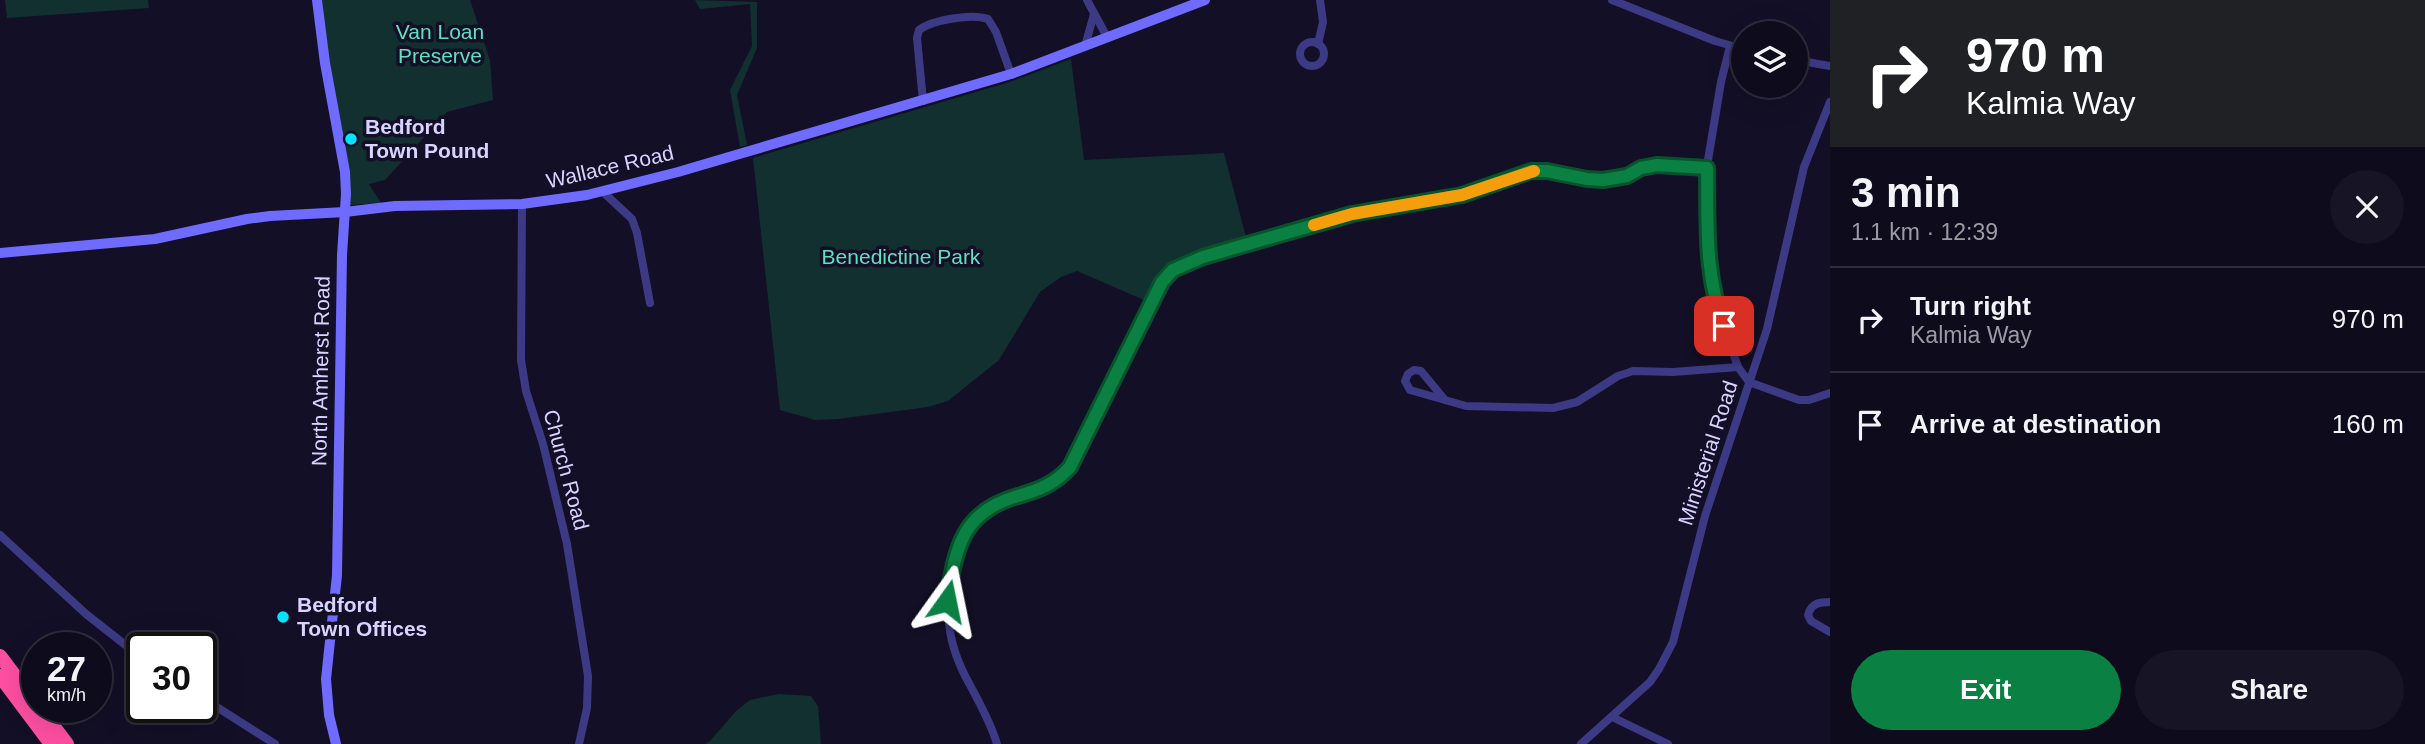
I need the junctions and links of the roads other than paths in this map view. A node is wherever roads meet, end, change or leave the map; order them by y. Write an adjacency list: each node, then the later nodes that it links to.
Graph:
1 (317, 0): 19 (street, North Amherst Road)
2 (1087, 0): 6 (street)
3 (1205, 0): 7 (street, Wallace Road)
4 (1320, 0): 8 (street)
5 (1612, 0): 10 (street)
6 (1094, 14): 7 (street); 9 (street)
7 (1107, 37): 9 (street, Wallace Road)
8 (1318, 44)
9 (1085, 46): 13 (street, Wallace Road)
10 (1730, 46): 16 (street)
11 (1808, 62): 12 (street)
12 (1830, 66)
13 (1011, 74): 14 (street, Wallace Road); 14 (street)
14 (923, 101): 17 (street, Wallace Road)
15 (1830, 102): 23 (street, Ministerial Road)
16 (1707, 168): 22 (street); 41 (street)
17 (603, 192): 18 (street, Wallace Road); 21 (street)
18 (522, 204): 19 (street, Wallace Road); 40 (street, Church Road)
19 (345, 212): 20 (street, Wallace Road); 39 (street, North Amherst Road)
20 (0, 253)
21 (650, 303)
22 (1738, 367): 23 (street); 25 (street)
23 (1749, 382): 24 (street); 34 (street, Ministerial Road)
24 (1830, 393)
25 (1445, 400): 25 (street)
26 (0, 535): 29 (street)
27 (1830, 602): 28 (street)
28 (1830, 632)
29 (126, 645)
30 (1, 660): 32 (highway)
31 (0, 676): 36 (highway)
32 (21, 685)
33 (217, 707): 38 (street)
34 (1612, 717): 42 (street, Ministerial Road); 43 (street)
35 (51, 723): 37 (highway)
36 (51, 744)
37 (67, 744)
38 (275, 744)
39 (336, 744)
40 (579, 744)
41 (997, 744)
42 (1581, 744)
43 (1668, 744)

